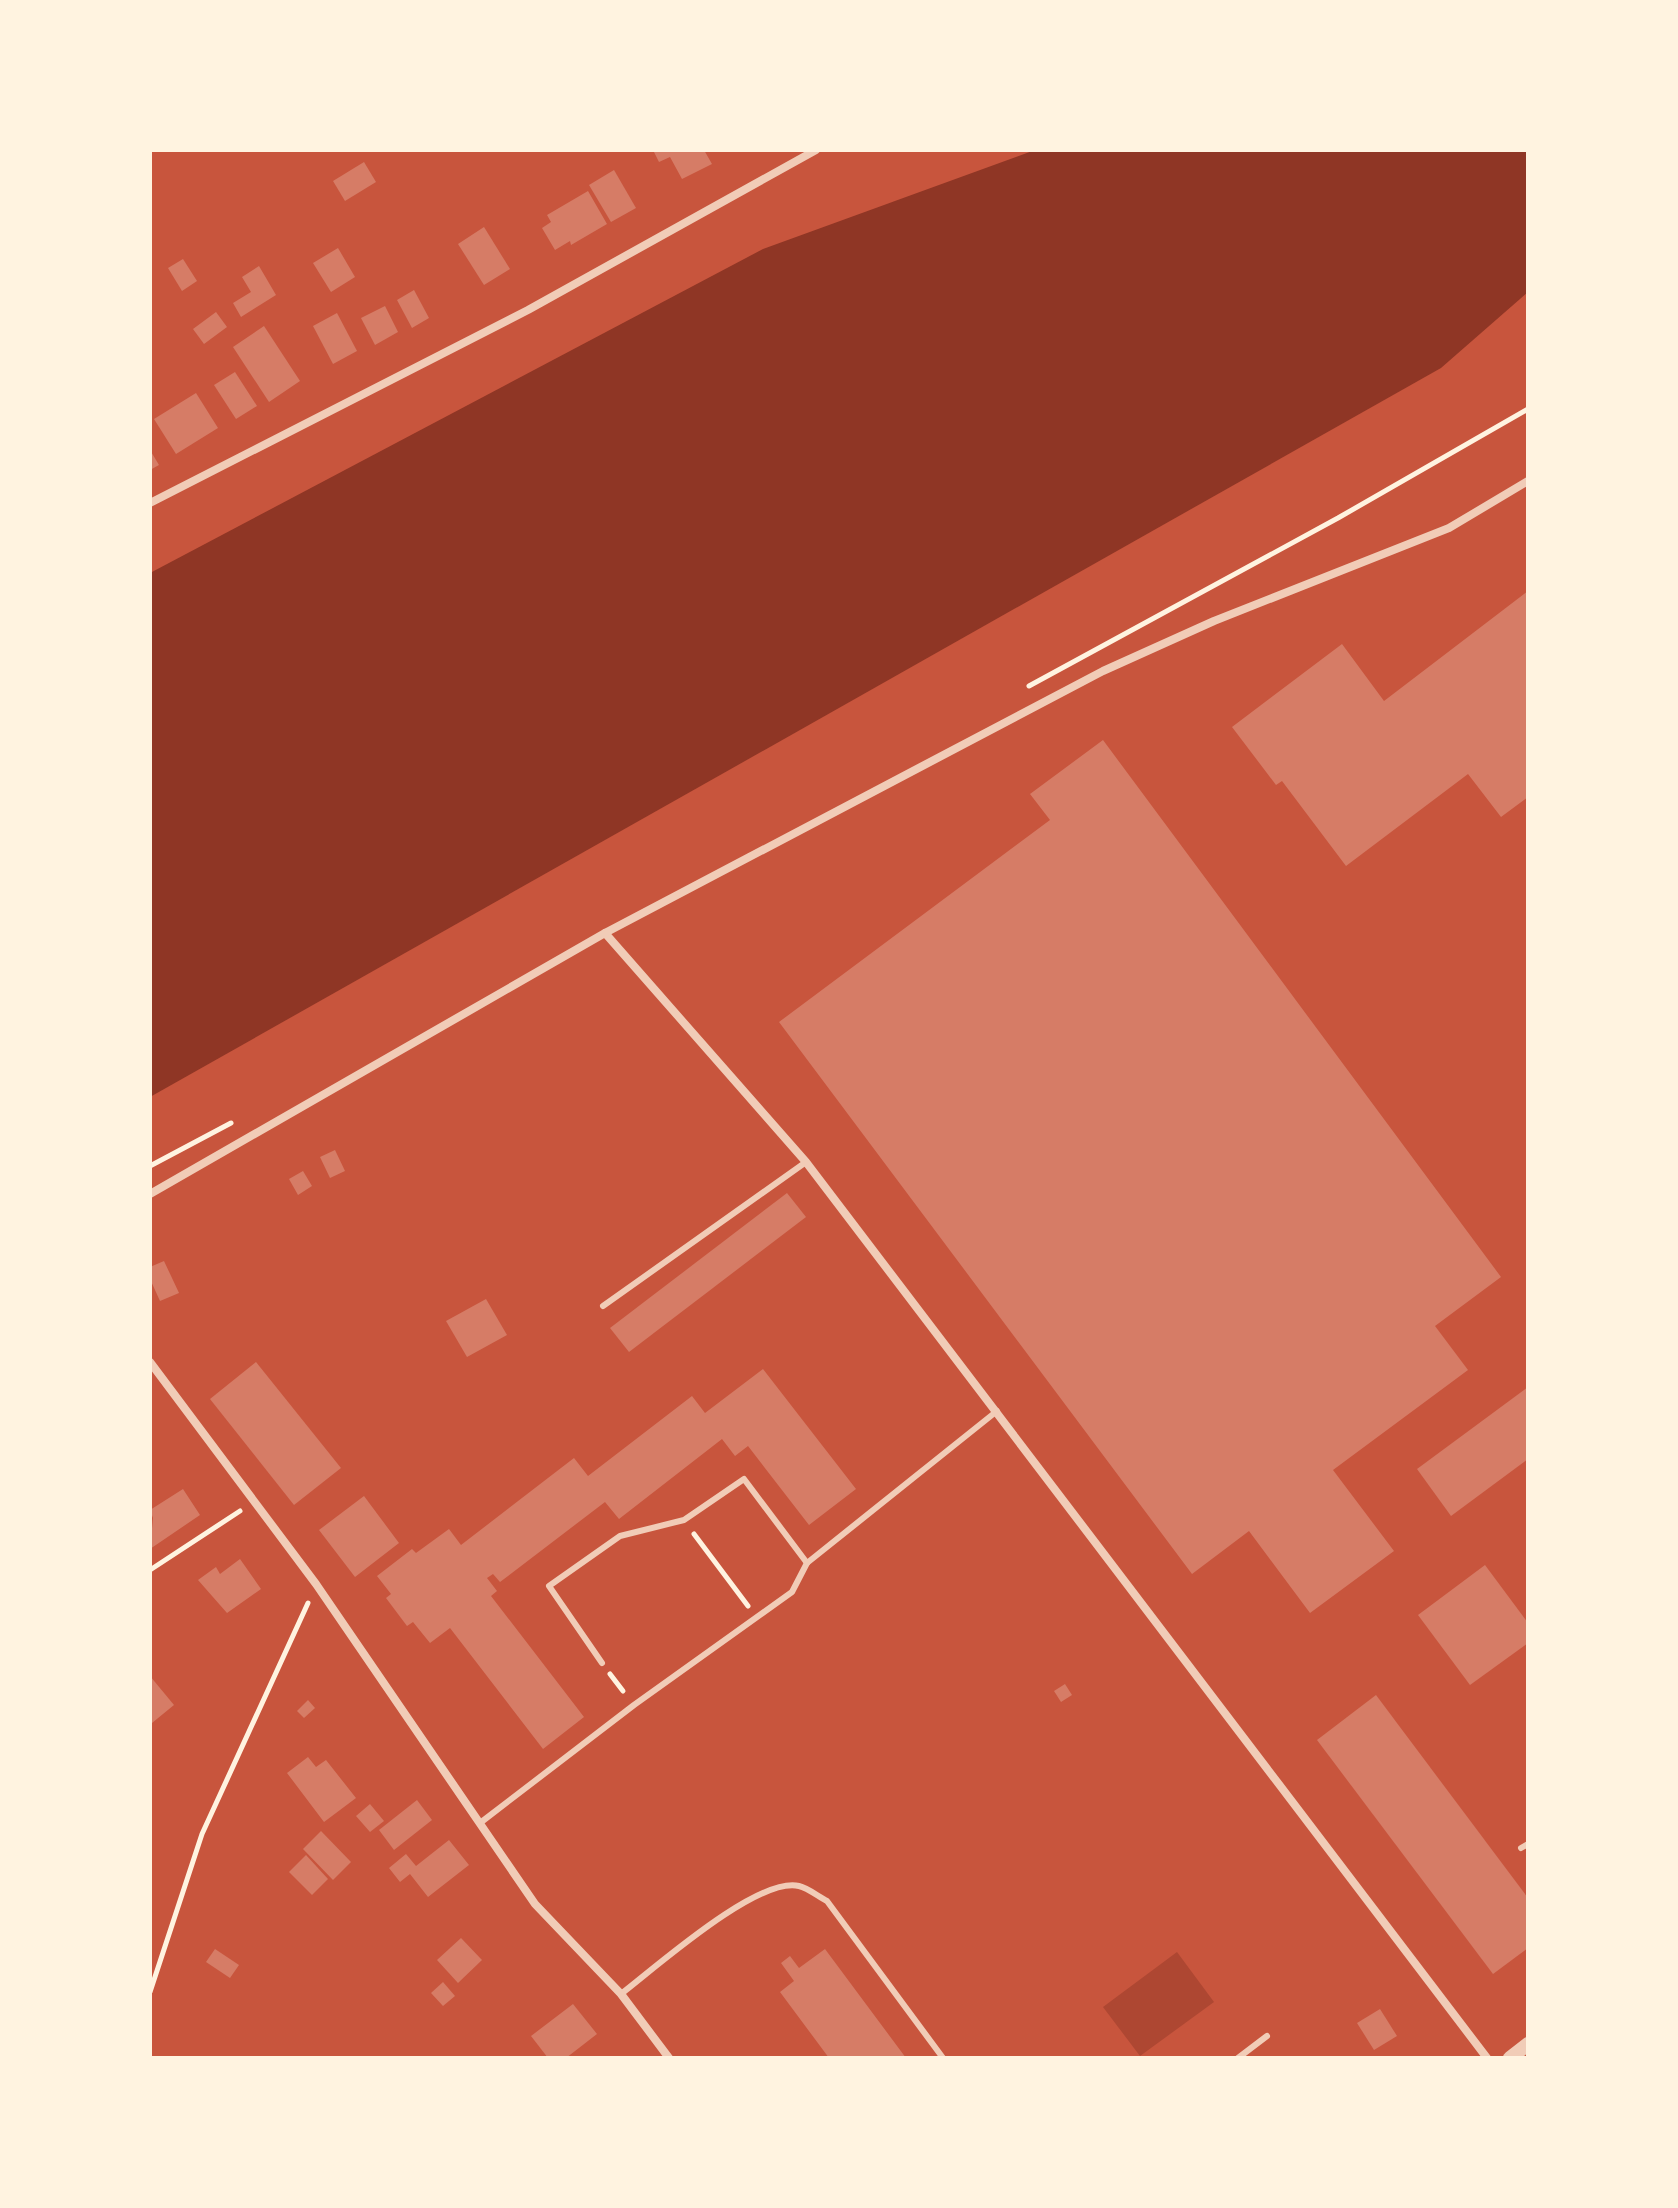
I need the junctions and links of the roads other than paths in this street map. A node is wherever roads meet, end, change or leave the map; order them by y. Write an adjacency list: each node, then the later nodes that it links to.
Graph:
1 (816, 150): 3 (street)
2 (1528, 481): 4 (street)
3 (150, 503)
4 (605, 933): 5 (street); 6 (street)
5 (806, 1162): 7 (lane); 9 (street)
6 (150, 1194)
7 (603, 1306)
8 (150, 1362): 12 (street)
9 (997, 1411): 10 (lane); 19 (street)
10 (807, 1563): 11 (lane); 12 (lane)
11 (602, 1663)
12 (480, 1823): 13 (street)
13 (621, 1994): 16 (street); 17 (lane)
14 (1267, 2036): 18 (lane)
15 (1528, 2044): 20 (street)
16 (669, 2058)
17 (943, 2058)
18 (1238, 2058)
19 (1487, 2058)
20 (1510, 2058)

